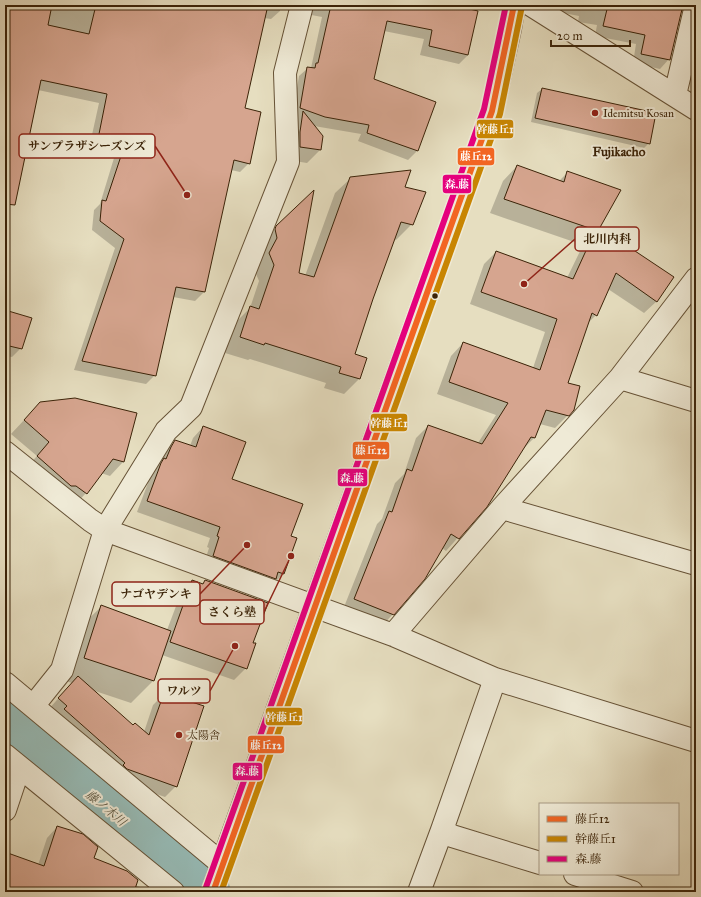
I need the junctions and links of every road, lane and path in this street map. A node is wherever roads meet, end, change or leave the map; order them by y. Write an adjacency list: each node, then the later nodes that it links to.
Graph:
1 (302, 5): 12 (street)
2 (514, 5): 14 (street)
3 (531, 5): 5 (street)
4 (696, 5): 5 (street)
5 (675, 95): 6 (street)
6 (696, 109)
7 (696, 279): 8 (street)
8 (620, 378): 9 (street); 11 (street)
9 (696, 401)
10 (5, 452): 12 (street)
11 (502, 508): 13 (street); 15 (street)
12 (105, 530): 14 (street); 18 (street)
13 (696, 564)
14 (314, 606): 15 (street); 24 (street)
15 (393, 635): 16 (street)
16 (495, 679): 19 (street); 22 (street)
17 (5, 683): 18 (street)
18 (34, 706): 24 (street)
19 (696, 741)
20 (12, 761): 21 (street); 26 (street)
21 (5, 810)
22 (442, 830): 23 (street); 28 (street)
23 (539, 863)
24 (222, 864): 27 (street)
25 (578, 875): 29 (street)
26 (173, 892)
27 (213, 892)
28 (419, 892)
29 (632, 892)

